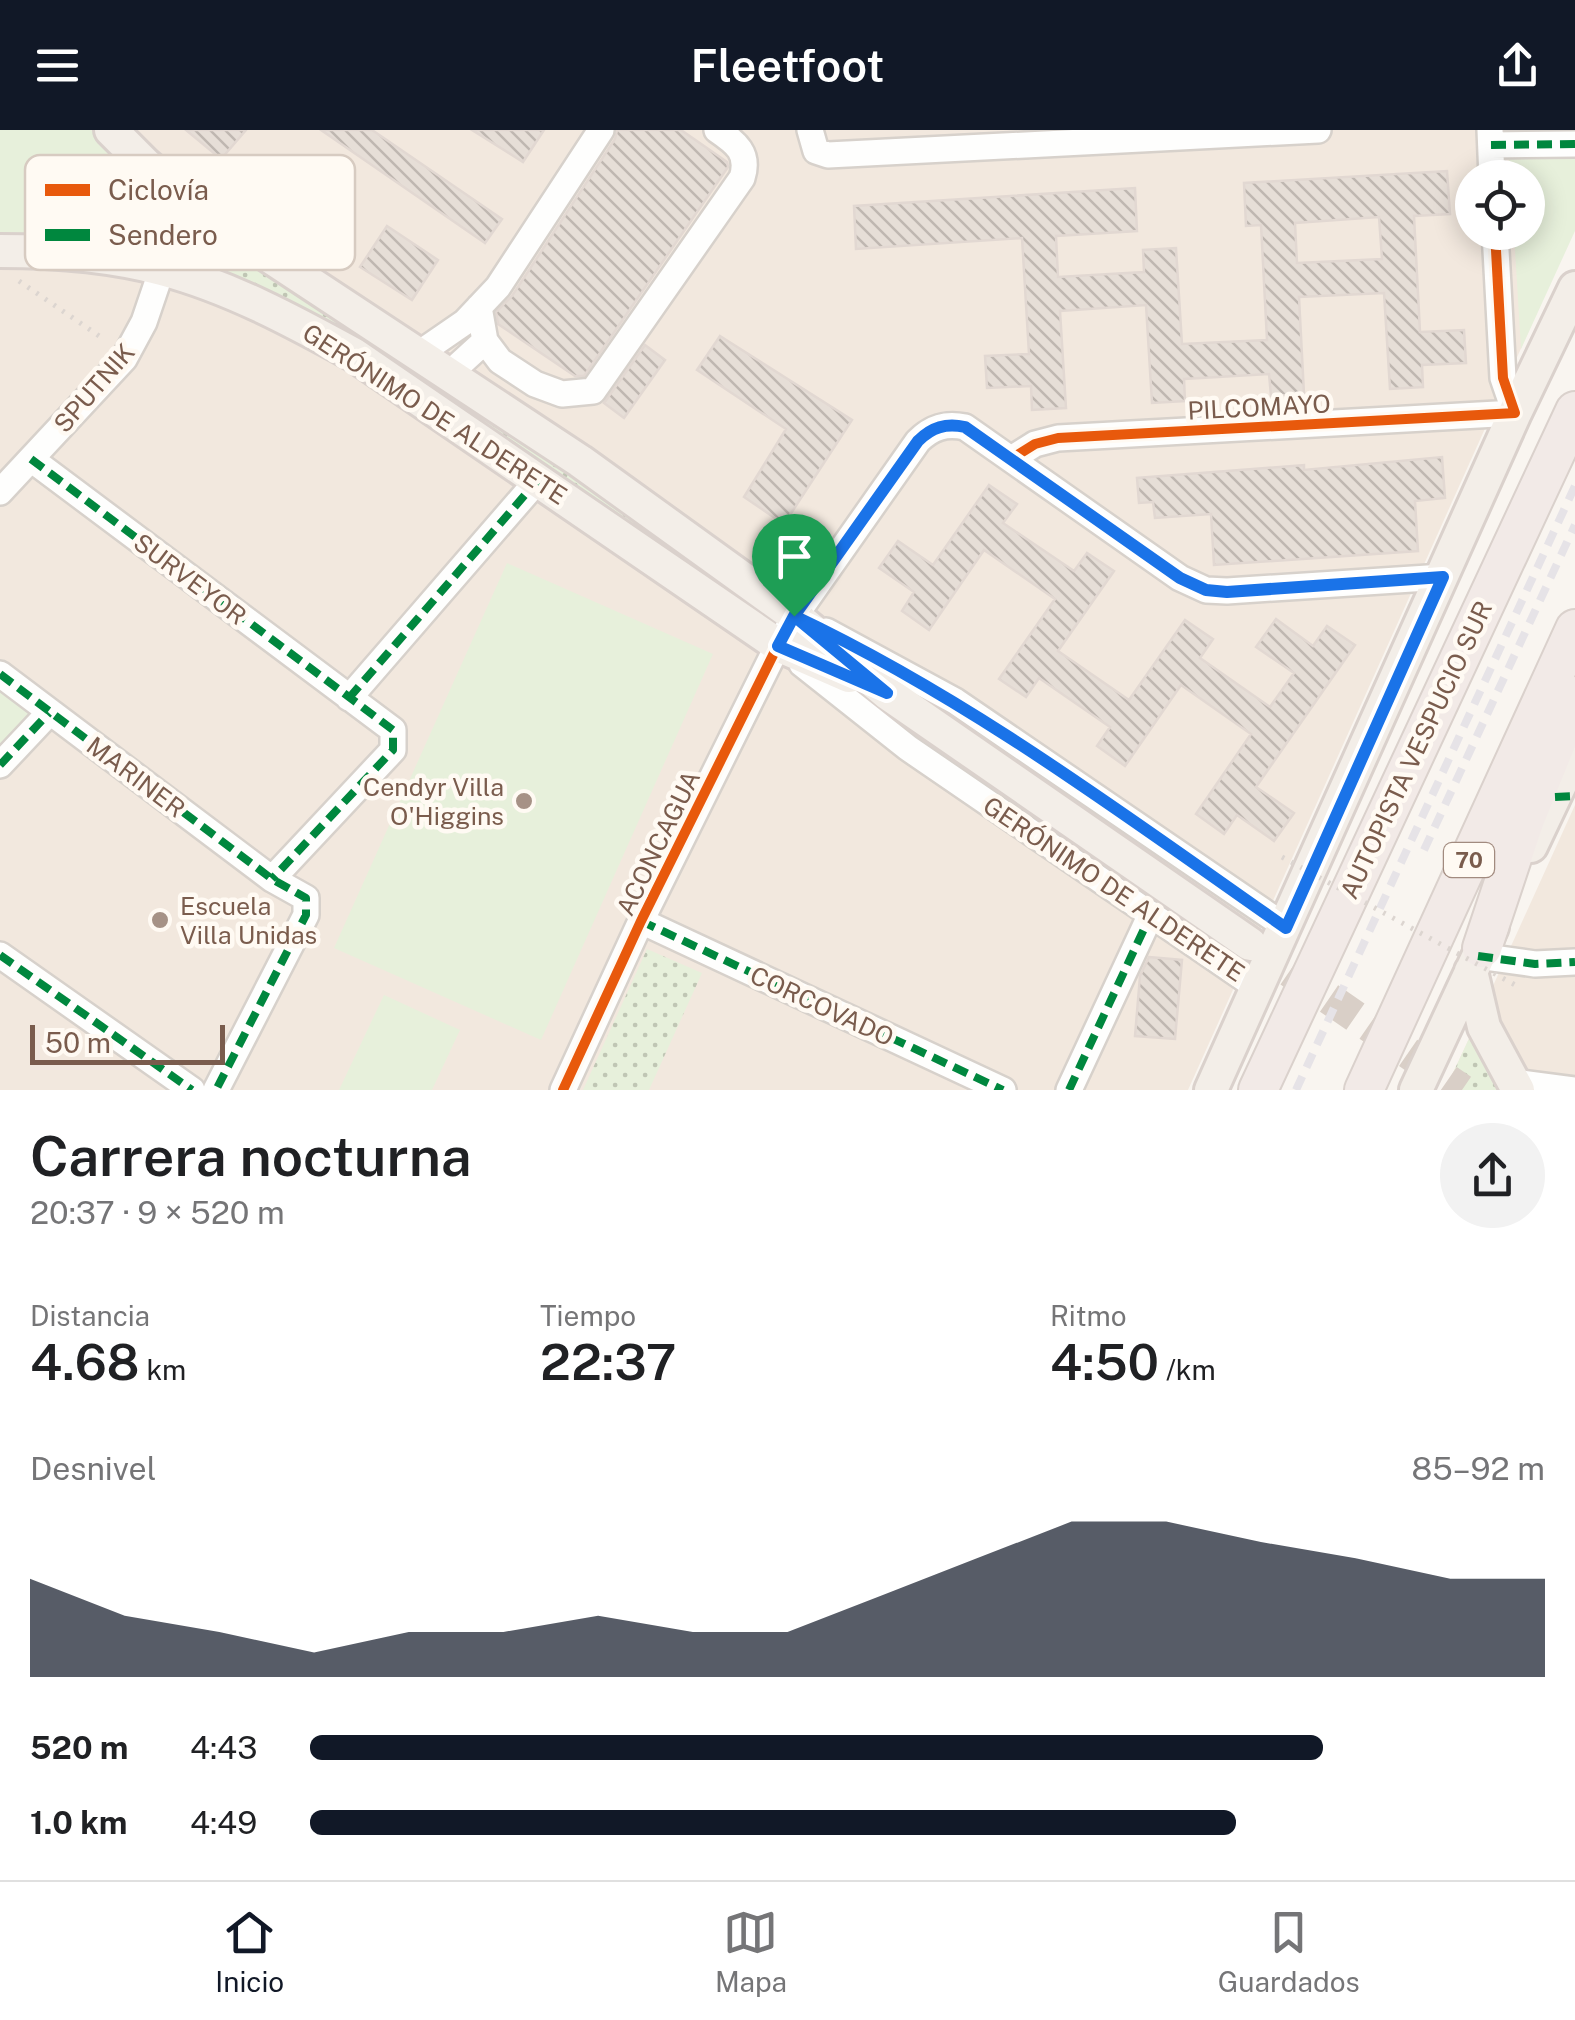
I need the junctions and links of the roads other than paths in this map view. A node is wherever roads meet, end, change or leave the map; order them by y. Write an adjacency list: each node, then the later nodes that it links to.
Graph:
1 (111, 130): 8 (main road, GERÓNIMO DE ALDERETE)
2 (601, 130): 16 (street)
3 (718, 130): 17 (street)
4 (1318, 130): 6 (street)
5 (1490, 138): 7 (street)
6 (813, 140)
7 (1575, 144)
8 (136, 155)
9 (1496, 250): 21 (street)
10 (0, 251): 11 (main road, GERÓNIMO DE ALDERETE)
11 (25, 252)
12 (162, 270): 22 (street, SPUTNIK)
13 (165, 270): 24 (main road, GERÓNIMO DE ALDERETE)
14 (292, 270): 18 (main road, GERÓNIMO DE ALDERETE)
15 (1575, 288): 21 (main road)
16 (479, 307): 17 (street); 18 (street)
17 (485, 341): 19 (street)
18 (420, 353): 19 (main road, GERÓNIMO DE ALDERETE)
19 (450, 373): 27 (main road, GERÓNIMO DE ALDERETE)
20 (1575, 411): 54 (highway, AUTOPISTA VESPUCIO SUR)
21 (1516, 413): 23 (street, PILCOMAYO); 26 (main road)
22 (31, 459): 25 (street, SPUTNIK); 33 (street, SURVEYOR)
23 (1011, 459): 26 (street, ACONCAGUA); 27 (street, ACONCAGUA)
24 (537, 480): 29 (main road, GERÓNIMO DE ALDERETE); 33 (street)
25 (0, 492)
26 (1443, 577): 41 (main road)
27 (794, 616): 29 (street, ACONCAGUA); 31 (main road, GERÓNIMO DE ALDERETE); 41 (street, GERÓNIMO DE ALDERETE)
28 (1575, 629): 55 (highway, 70)
29 (778, 646): 31 (main road, GERÓNIMO DE ALDERETE); 39 (street, GERÓNIMO DE ALDERETE); 40 (street, ACONCAGUA)
30 (0, 674): 34 (street, MARINER)
31 (887, 693): 42 (main road, GERÓNIMO DE ALDERETE)
32 (1575, 696): 44 (highway)
33 (349, 698): 38 (street, SURVEYOR)
34 (49, 712): 36 (street); 38 (street, MARINER)
35 (1575, 753): 37 (main road)
36 (0, 765)
37 (1565, 796): 44 (main road)
38 (272, 879): 49 (street, MARINER)
39 (1151, 914): 46 (street, GERÓNIMO DE ALDERETE); 52 (street)
40 (641, 921): 50 (street, ACONCAGUA); 51 (street, CORCOVADO)
41 (1286, 928): 46 (main road)
42 (1250, 944)
43 (0, 955): 48 (street)
44 (1477, 958): 45 (street); 47 (main road); 56 (main road)
45 (1575, 962)
46 (1258, 988): 53 (main road)
47 (1516, 1086): 57 (street)
48 (192, 1090)
49 (216, 1090)
50 (563, 1090)
51 (1004, 1090)
52 (1069, 1090)
53 (1211, 1090)
54 (1258, 1090)
55 (1364, 1090)
56 (1416, 1090)
57 (1575, 1090)

